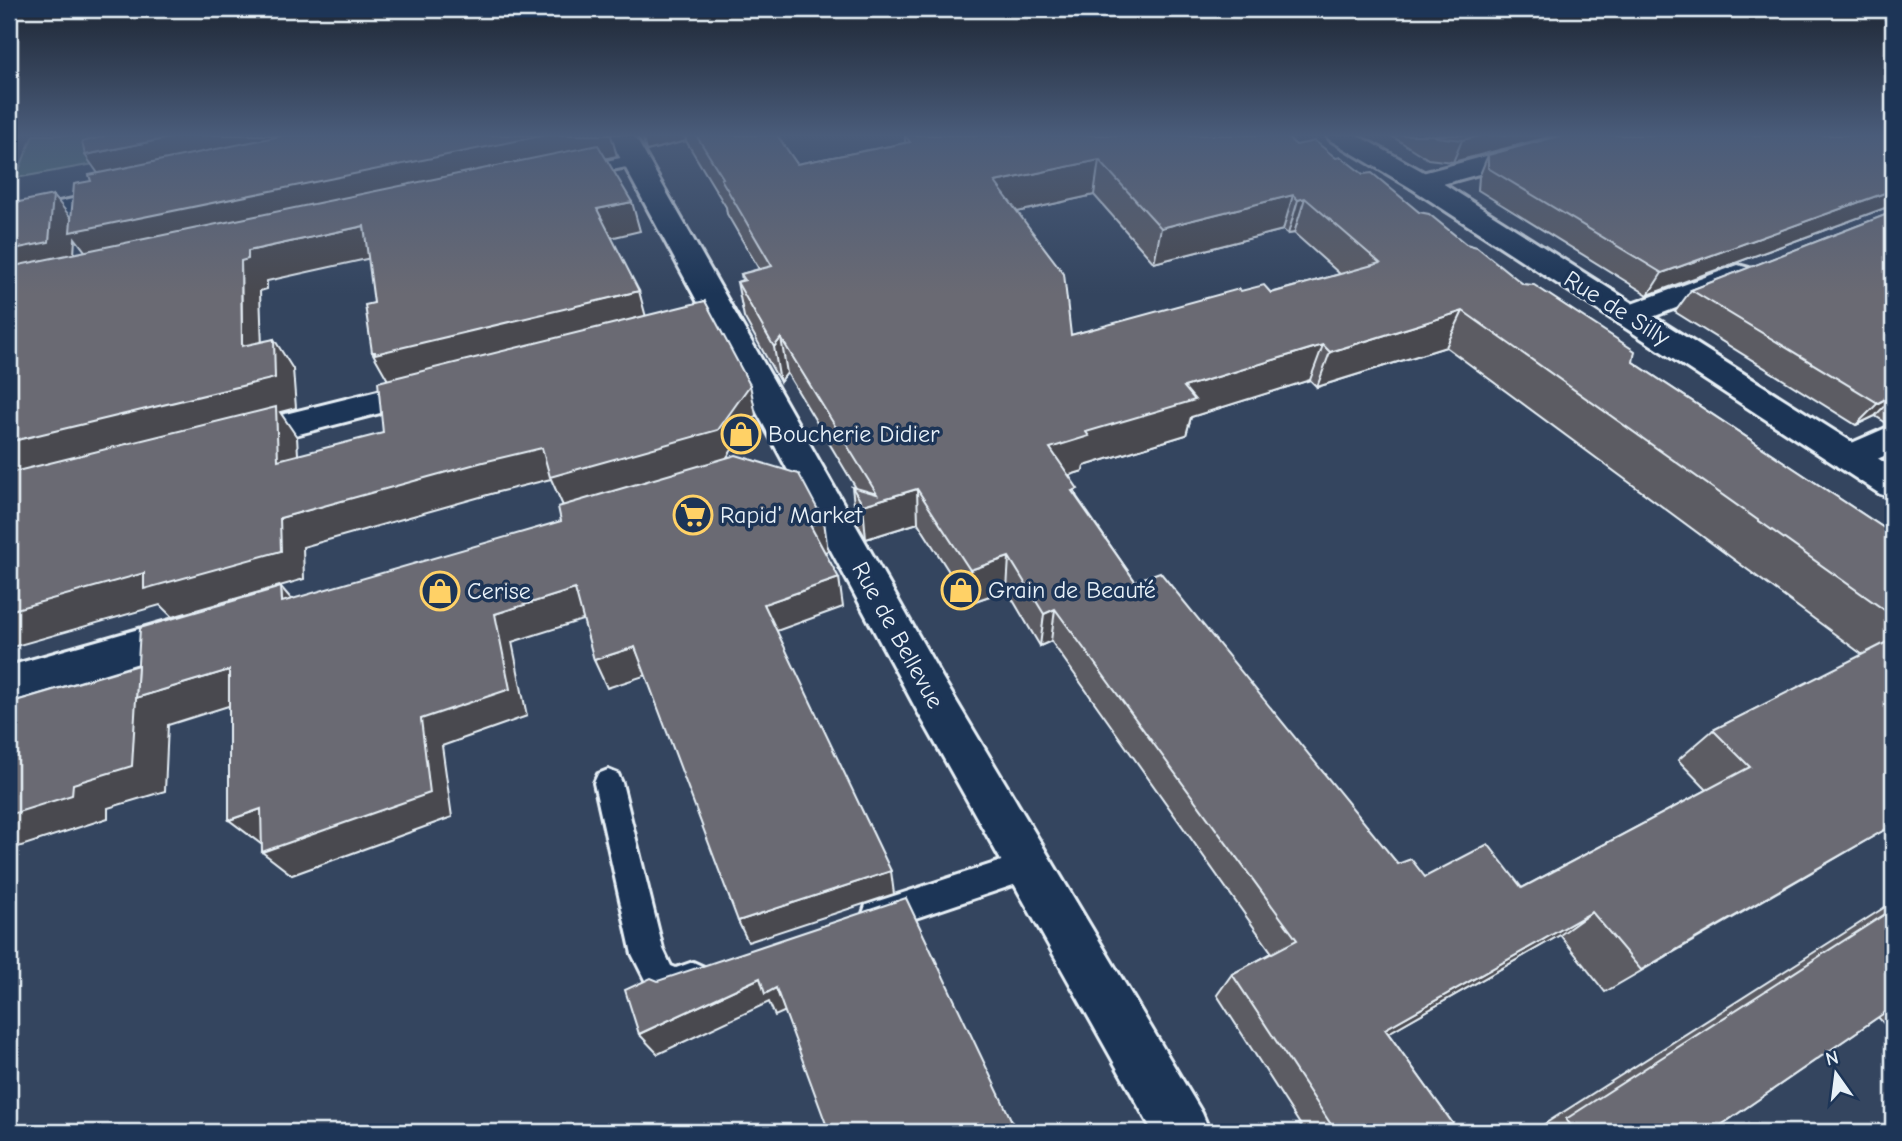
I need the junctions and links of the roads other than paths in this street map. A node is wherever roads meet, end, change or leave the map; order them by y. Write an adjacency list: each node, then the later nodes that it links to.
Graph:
1 (648, 188): 10 (street, Rue de Bellevue)
2 (1430, 188): 6 (street, Rue de Silly)
3 (143, 192): 4 (street)
4 (9, 220)
5 (1764, 264): 6 (street)
6 (1629, 316): 11 (street, Rue de Silly)
7 (466, 380): 9 (street)
8 (1893, 437): 11 (street)
9 (211, 444)
10 (798, 454): 12 (street); 17 (street, Rue de Bellevue)
11 (1850, 458): 13 (street, Rue de Silly)
12 (759, 465)
13 (1893, 485)
14 (215, 624): 15 (street)
15 (9, 684)
16 (608, 783): 19 (lane)
17 (1029, 866): 18 (lane); 20 (street, Rue de Bellevue)
18 (845, 927)
19 (726, 967)
20 (1183, 1132)

